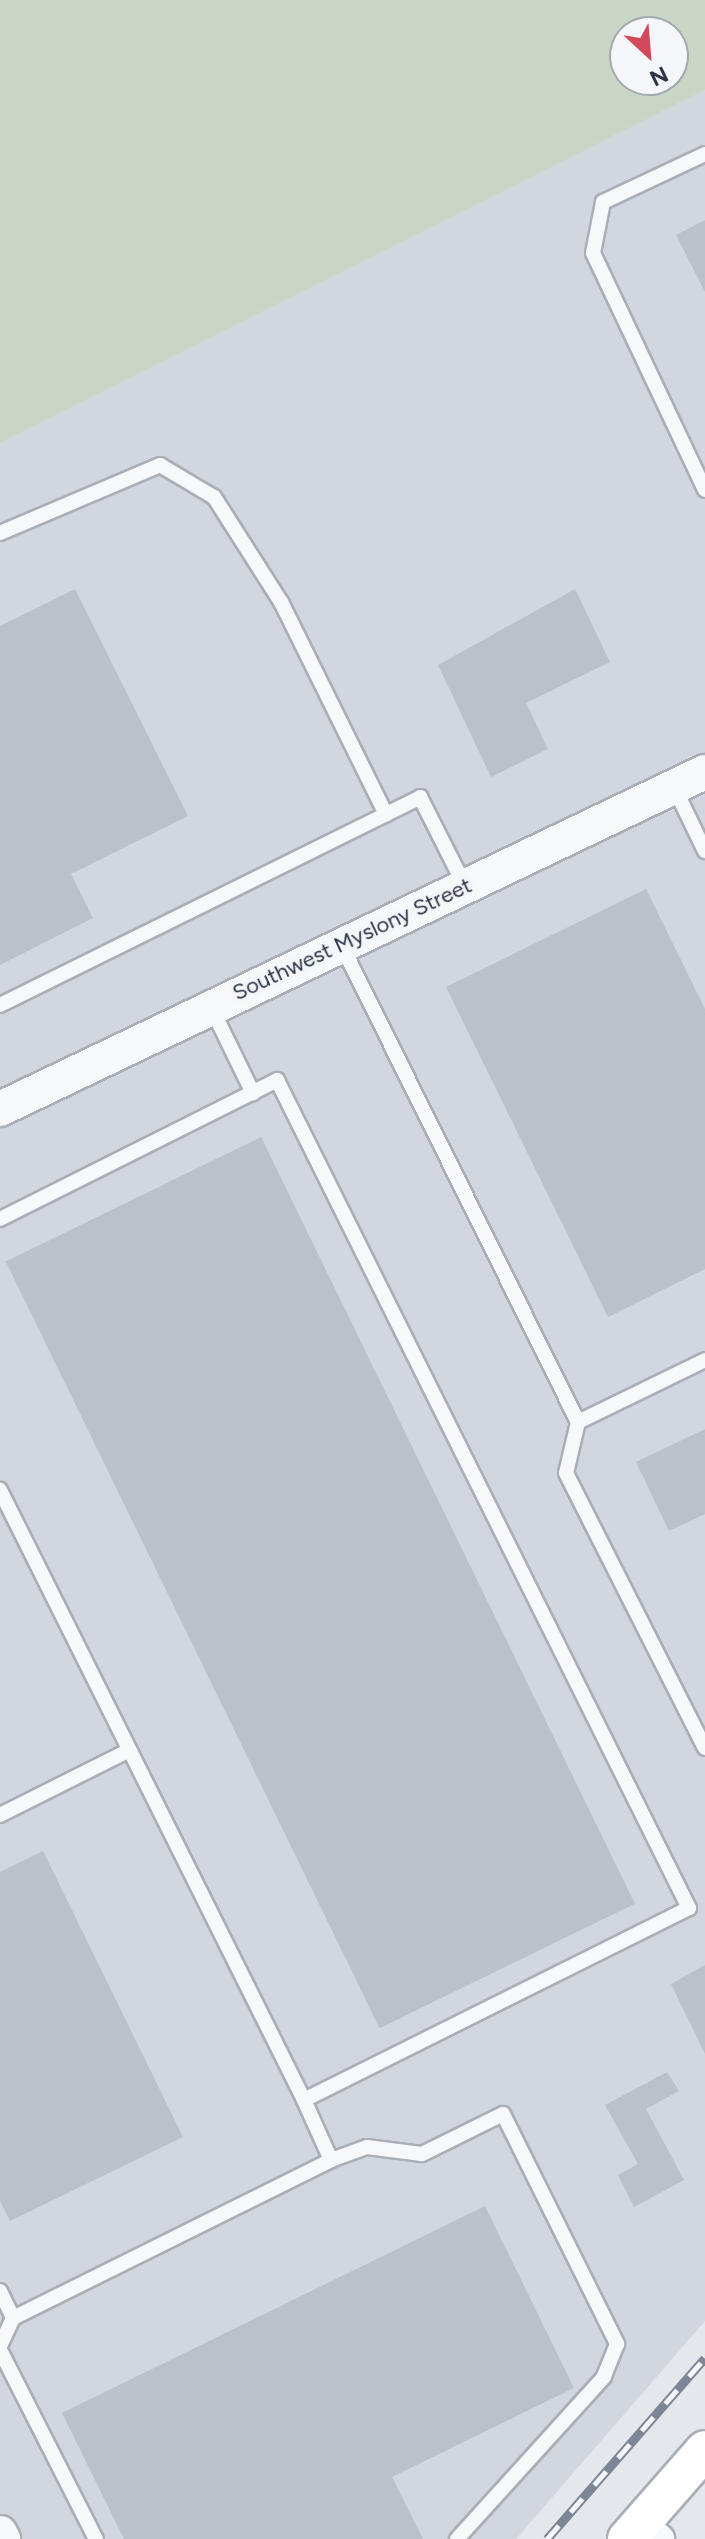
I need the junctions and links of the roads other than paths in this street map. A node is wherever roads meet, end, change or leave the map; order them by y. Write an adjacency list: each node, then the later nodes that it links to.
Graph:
1 (705, 154): 2 (lane)
2 (705, 490)
3 (0, 533): 6 (lane)
4 (705, 772): 5 (street, Southwest Myslony Street)
5 (675, 789): 7 (lane); 8 (street, Southwest Myslony Street)
6 (386, 814): 8 (lane); 10 (lane)
7 (705, 851)
8 (465, 886): 9 (street, Southwest Myslony Street)
9 (340, 942): 11 (street, Southwest Myslony Street); 16 (lane)
10 (0, 1005)
11 (210, 1005): 12 (lane); 13 (street, Southwest Myslony Street)
12 (253, 1093): 14 (lane); 21 (lane)
13 (0, 1109)
14 (0, 1219)
15 (705, 1360): 16 (lane)
16 (578, 1422): 18 (lane)
17 (0, 1490): 19 (lane)
18 (705, 1748)
19 (130, 1750): 20 (lane); 21 (lane)
20 (0, 1815)
21 (304, 2100): 22 (lane)
22 (331, 2160): 24 (lane); 31 (lane)
23 (0, 2291): 24 (lane)
24 (13, 2318): 25 (lane)
25 (0, 2348): 30 (lane)
26 (705, 2450): 28 (main road)
27 (0, 2533): 29 (street)
28 (643, 2533)
29 (3, 2539)
30 (96, 2539)
31 (457, 2539)

